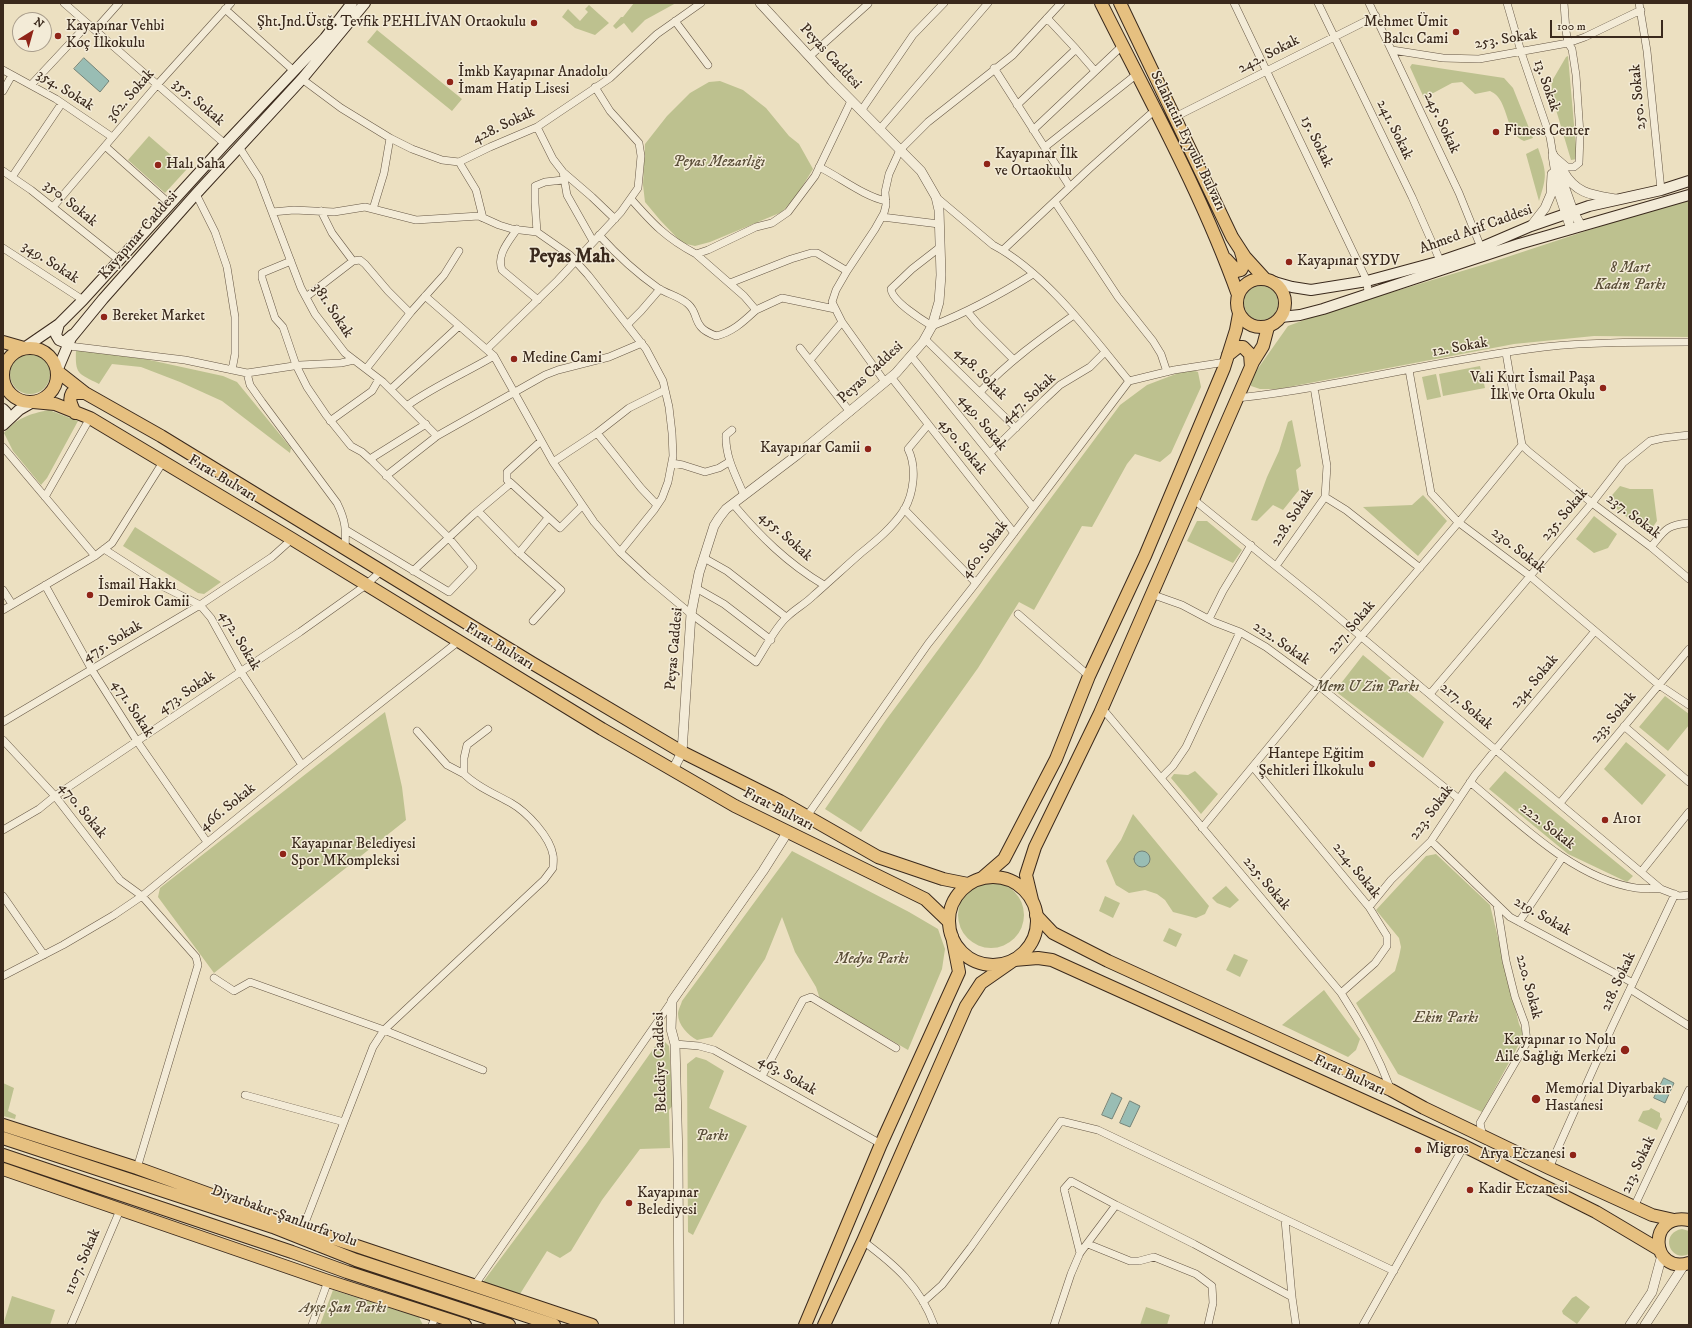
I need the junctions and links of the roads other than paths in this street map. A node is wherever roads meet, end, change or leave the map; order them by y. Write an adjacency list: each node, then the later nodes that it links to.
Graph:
1 (64, 3): 24 (street, 355. Sokak)
2 (119, 3): 25 (street)
3 (231, 3): 20 (street, 362. Sokak)
4 (352, 3): 37 (main road, Kayapınar Caddesi)
5 (365, 3): 41 (main road, Kayapınar Caddesi)
6 (701, 3): 23 (street, 428. Sokak)
7 (760, 3): 32 (street, Peyas Caddesi)
8 (944, 3): 50 (street)
9 (988, 3): 53 (street)
10 (1061, 3): 22 (street)
11 (1101, 3): 28 (main road, Selahattin Eyyubi Bulvarı)
12 (1120, 3): 51 (main road, Selahattin Eyyubi Bulvarı)
13 (1234, 3): 36 (street, 15. Sokak)
14 (1318, 3): 26 (street, 241. Sokak)
15 (1369, 3): 21 (street, 245. Sokak)
16 (1507, 3): 31 (street, 13. Sokak)
17 (1564, 3): 27 (street)
18 (868, 4): 32 (street)
19 (1640, 6): 27 (street, 253. Sokak); 71 (street, 250. Sokak)
20 (225, 9): 37 (street); 43 (street, 362. Sokak)
21 (1376, 16): 26 (street, 242. Sokak); 30 (street, 245. Sokak)
22 (1047, 18): 29 (street); 34 (street)
23 (675, 21): 33 (street); 44 (street, 428. Sokak)
24 (88, 24): 25 (street, 355. Sokak); 42 (street)
25 (95, 30): 43 (street, 355. Sokak)
26 (1334, 37): 36 (street, 242. Sokak); 107 (street, 241. Sokak)
27 (1568, 43): 31 (street, 253. Sokak); 62 (street)
28 (1122, 46): 38 (street); 39 (main road, Selahattin Eyyubi Bulvarı)
29 (1076, 49): 38 (street); 48 (street)
30 (1392, 50): 31 (street, 253. Sokak); 100 (street, 245. Sokak)
31 (1521, 52): 62 (street, 13. Sokak)
32 (810, 56): 46 (street, Peyas Caddesi)
33 (708, 66)
34 (994, 68): 48 (street); 61 (street)
35 (3, 70): 40 (street, 354. Sokak)
36 (1267, 70): 51 (street, 242. Sokak); 111 (street, 15. Sokak)
37 (294, 71): 57 (main road, Kayapınar Caddesi)
38 (1095, 71): 54 (street)
39 (1137, 74): 49 (main road, Selahattin Eyyubi Bulvarı); 60 (street)
40 (12, 75): 42 (street, 354. Sokak); 45 (street)
41 (302, 79): 56 (street); 59 (main road, Kayapınar Caddesi)
42 (31, 85): 47 (street, 354. Sokak)
43 (157, 85): 55 (street, 362. Sokak); 57 (street, 355. Sokak)
44 (595, 87): 52 (street, 428. Sokak); 75 (street)
45 (3, 91)
46 (851, 101): 50 (street, Peyas Caddesi); 64 (street)
47 (62, 103): 55 (street, 354. Sokak); 67 (street)
48 (1017, 105): 54 (street)
49 (1154, 110): 70 (street); 102 (main road, Selahattin Eyyubi Bulvarı)
50 (861, 111): 53 (street, Peyas Caddesi)
51 (1175, 117): 97 (main road, Selahattin Eyyubi Bulvarı)
52 (537, 128): 63 (street, 428. Sokak); 66 (street)
53 (880, 130): 61 (street, Peyas Caddesi)
54 (1033, 130): 60 (street)
55 (112, 137): 58 (street, 362. Sokak)
56 (390, 138): 63 (street); 81 (street)
57 (225, 144): 79 (main road, Kayapınar Caddesi)
58 (105, 146): 79 (street); 80 (street, 362. Sokak)
59 (239, 147): 72 (main road, Kayapınar Caddesi); 83 (street, 381. Sokak)
60 (1045, 148): 70 (street)
61 (900, 150): 74 (street, Peyas Caddesi); 77 (street)
62 (1553, 155): 76 (street); 84 (street); 89 (street)
63 (459, 162): 86 (street)
64 (819, 167): 77 (street); 101 (street)
65 (3, 171): 67 (street, 350. Sokak)
66 (562, 172): 68 (street); 87 (street)
67 (12, 177): 80 (street, 350. Sokak)
68 (563, 180): 92 (street); 94 (street)
69 (1689, 181): 71 (main road, Ahmed Arif Caddesi)
70 (1070, 187): 78 (street)
71 (1660, 190): 76 (main road, Ahmed Arif Caddesi)
72 (196, 194): 133 (main road, Kayapınar Caddesi); 154 (street)
73 (1689, 195): 90 (main road, Ahmed Arif Caddesi)
74 (936, 197): 88 (street, Peyas Caddesi); 98 (street)
75 (631, 199): 87 (street); 101 (street)
76 (1617, 200): 84 (main road, Ahmed Arif Caddesi)
77 (886, 201): 85 (street)
78 (1055, 202): 98 (street); 156 (street)
79 (170, 204): 103 (main road, Kayapınar Caddesi)
80 (53, 207): 103 (street, 350. Sokak)
81 (373, 210): 82 (street); 86 (street)
82 (321, 211): 83 (street); 105 (street)
83 (272, 212): 104 (street, 381. Sokak)
84 (1569, 213): 89 (main road, Ahmed Arif Caddesi); 90 (street)
85 (882, 217): 88 (street); 108 (street)
86 (483, 218): 91 (street)
87 (615, 219): 93 (street)
88 (939, 224): 96 (street, Peyas Caddesi)
89 (1531, 226): 100 (main road, Ahmed Arif Caddesi)
90 (1576, 228): 100 (main road, Ahmed Arif Caddesi)
91 (517, 229): 92 (street); 119 (street)
92 (537, 232): 106 (street)
93 (599, 235): 94 (street); 113 (street)
94 (593, 241): 106 (street)
95 (3, 248): 118 (street, 349. Sokak)
96 (939, 248): 131 (street, Peyas Caddesi); 131 (street)
97 (1240, 248): 102 (main road); 110 (main road, Selahattin Eyyubi Bulvarı)
98 (1003, 250): 109 (street)
99 (459, 251): 116 (street)
100 (1483, 251): 107 (main road, Ahmed Arif Caddesi)
101 (696, 254): 112 (street)
102 (1224, 257): 115 (main road, Selahattin Eyyubi Bulvarı)
103 (119, 260): 118 (main road, Kayapınar Caddesi)
104 (292, 261): 117 (street, 381. Sokak); 150 (street)
105 (353, 261): 117 (street); 123 (street)
106 (575, 261): 119 (street); 129 (street)
107 (1442, 265): 111 (main road, Ahmed Arif Caddesi); 114 (main road, Ahmed Arif Caddesi)
108 (846, 271): 112 (street); 120 (street)
109 (1033, 274): 122 (street); 125 (street)
110 (1268, 280): 111 (main road, Ahmed Arif Caddesi); 115 (main road); 126 (main road)
111 (1367, 281): 114 (street, 15. Sokak)
112 (730, 283): 121 (street)
113 (660, 289): 121 (street); 129 (street)
114 (1368, 294): 126 (main road, Ahmed Arif Caddesi)
115 (1238, 295): 124 (main road)
116 (425, 296): 123 (street); 130 (street)
117 (306, 297): 147 (street, 381. Sokak)
118 (83, 300): 128 (main road, Kayapınar Caddesi)
119 (538, 300): 141 (street)
120 (835, 309): 121 (street); 127 (street, 450. Sokak)
121 (756, 310)
122 (967, 311): 131 (street); 149 (street)
123 (410, 313): 152 (street)
124 (1239, 314): 132 (main road); 146 (main road)
125 (1074, 315): 142 (street); 149 (street)
126 (1281, 317): 132 (main road)
127 (842, 322): 148 (street); 159 (street, 450. Sokak)
128 (59, 324): 133 (main road); 139 (main road, Kayapınar Caddesi)
129 (627, 325): 137 (street)
130 (459, 326): 141 (street); 163 (street)
131 (932, 326): 134 (street, Peyas Caddesi)
132 (1268, 327): 151 (main road)
133 (75, 333): 138 (main road, Kayapınar Caddesi)
134 (925, 339): 145 (street, Peyas Caddesi); 166 (street, 448. Sokak)
135 (3, 342): 139 (main road)
136 (1689, 342): 143 (street, 12. Sokak)
137 (642, 343): 164 (street); 165 (street)
138 (69, 346): 153 (main road, Kayapınar Caddesi); 154 (street)
139 (24, 348): 153 (main road); 160 (main road)
140 (800, 348): 148 (street)
141 (487, 349): 144 (street)
142 (1105, 352): 161 (street); 179 (street, 447. Sokak)
143 (1506, 353): 155 (street, 12. Sokak); 185 (street)
144 (494, 356): 165 (street); 170 (street)
145 (911, 356): 159 (street, Peyas Caddesi); 187 (street, 449. Sokak)
146 (1227, 358): 151 (main road); 156 (street); 250 (main road)
147 (354, 360): 150 (street); 152 (street, 381. Sokak)
148 (810, 360): 173 (street)
149 (1013, 360): 166 (street)
150 (296, 365): 157 (street); 175 (street)
151 (1251, 367): 168 (main road)
152 (366, 369): 158 (street, 381. Sokak)
153 (58, 370): 167 (main road, Fırat Bulvarı); 169 (main road)
154 (232, 370): 157 (street)
155 (1409, 370): 162 (street, 12. Sokak); 207 (street, 230. Sokak)
156 (1167, 372): 161 (street)
157 (247, 373): 209 (street)
158 (379, 379): 163 (street, 381. Sokak); 175 (street)
159 (888, 380): 173 (street, Peyas Caddesi); 178 (street, 450. Sokak)
160 (3, 381): 169 (main road)
161 (1129, 381): 203 (street, 460. Sokak)
162 (1314, 388): 168 (street, 12. Sokak); 197 (street, 228. Sokak)
163 (391, 389): 170 (street, 381. Sokak)
164 (665, 390): 181 (street); 192 (street)
165 (514, 392): 183 (street); 184 (street)
166 (980, 392): 179 (street, 448. Sokak)
167 (85, 393): 172 (main road); 216 (main road, Fırat Bulvarı)
168 (1237, 398): 198 (main road)
169 (33, 402): 172 (main road, Fırat Bulvarı); 177 (main road)
170 (408, 405): 176 (street, 381. Sokak)
171 (3, 409): 177 (main road)
172 (75, 412): 174 (main road, Fırat Bulvarı)
173 (850, 412): 195 (street, Peyas Caddesi)
174 (90, 418): 189 (main road, Fırat Bulvarı); 196 (street)
175 (330, 421): 188 (street)
176 (426, 424): 183 (street, 381. Sokak); 188 (street)
177 (3, 425)
178 (928, 425): 204 (street); 210 (street, 450. Sokak)
179 (1016, 428): 187 (street, 447. Sokak)
180 (732, 430): 191 (street)
181 (597, 433): 190 (street); 201 (street)
182 (1689, 435): 199 (street, 235. Sokak)
183 (437, 436): 193 (street)
184 (541, 441): 190 (street); 194 (street)
185 (1522, 445): 199 (street, 237. Sokak); 207 (street, 227. Sokak)
186 (3, 447): 196 (street)
187 (990, 453): 203 (street, 449. Sokak)
188 (370, 459): 193 (street)
189 (163, 462): 212 (main road, Fırat Bulvarı); 215 (street)
190 (552, 462): 202 (street)
191 (729, 462): 192 (street); 195 (street)
192 (672, 463): 201 (street)
193 (386, 476): 211 (street)
194 (511, 483): 205 (street); 206 (street)
195 (744, 495): 200 (street, Peyas Caddesi)
196 (45, 497): 219 (street)
197 (1325, 497): 221 (street, 228. Sokak); 222 (street)
198 (1192, 498): 213 (street, 217. Sokak); 233 (main road)
199 (1592, 503): 214 (street, 237. Sokak); 225 (street, 235. Sokak)
200 (733, 504): 220 (street, Peyas Caddesi); 230 (street, 455. Sokak)
201 (657, 505): 217 (street)
202 (582, 506): 206 (street); 217 (street)
203 (1033, 508): 210 (street, 460. Sokak)
204 (904, 509): 227 (street); 230 (street)
205 (478, 511): 211 (street); 218 (street)
206 (548, 518): 218 (street)
207 (1458, 522): 222 (street, 227. Sokak); 225 (street, 230. Sokak)
208 (1689, 523): 214 (street)
209 (346, 530): 216 (street); 224 (street)
210 (1014, 533): 227 (street, 460. Sokak)
211 (448, 537): 224 (street); 224 (street)
212 (292, 538): 229 (main road, Fırat Bulvarı); 235 (street, 475. Sokak)
213 (1251, 544): 221 (street, 217. Sokak); 240 (street)
214 (1651, 547): 226 (street, 237. Sokak)
215 (104, 549): 219 (street); 235 (street, 472. Sokak)
216 (345, 550): 223 (main road, Fırat Bulvarı)
217 (620, 552): 237 (street)
218 (519, 553): 241 (street)
219 (95, 556): 228 (street)
220 (704, 558): 231 (street, Peyas Caddesi); 239 (street)
221 (1276, 566): 244 (street, 217. Sokak)
222 (1420, 568): 244 (street, 227. Sokak)
223 (381, 571): 229 (street, 473. Sokak); 263 (main road, Fırat Bulvarı)
224 (413, 571)
225 (1530, 576): 242 (street, 230. Sokak); 253 (street, 235. Sokak)
226 (1689, 579)
227 (976, 583): 275 (street, 460. Sokak)
228 (45, 585): 234 (street); 248 (street, 471. Sokak)
229 (366, 585): 246 (main road, Fırat Bulvarı); 249 (street, 473. Sokak)
230 (824, 585): 239 (street)
231 (696, 588): 237 (street, Peyas Caddesi); 245 (street)
232 (3, 590): 234 (street)
233 (1151, 594): 240 (street, 222. Sokak); 255 (main road)
234 (12, 604): 236 (street)
235 (200, 605): 248 (street, 475. Sokak); 249 (street, 472. Sokak)
236 (3, 610)
237 (691, 614): 245 (street); 263 (street, Peyas Caddesi)
238 (1018, 614): 250 (street)
239 (786, 618): 245 (street)
240 (1209, 619): 243 (street, 222. Sokak)
241 (533, 621)
242 (1595, 631): 251 (street, 230. Sokak); 262 (street, 234. Sokak)
243 (1240, 632): 252 (street, 222. Sokak); 268 (street)
244 (1361, 636): 252 (street, 227. Sokak); 253 (street, 217. Sokak)
245 (771, 640)
246 (458, 641): 264 (street, 466. Sokak); 266 (main road, Fırat Bulvarı)
247 (1689, 650): 251 (street, 233. Sokak)
248 (92, 670): 256 (street, 475. Sokak); 261 (street, 471. Sokak)
249 (241, 672): 261 (street, 473. Sokak); 264 (street, 472. Sokak)
250 (1090, 676): 283 (main road)
251 (1659, 685): 254 (street, 230. Sokak); 257 (street, 233. Sokak)
252 (1319, 686): 265 (street, 227. Sokak); 272 (street, 222. Sokak)
253 (1430, 694): 262 (street, 217. Sokak)
254 (1689, 705)
255 (1102, 708): 268 (street, 225. Sokak); 290 (main road)
256 (3, 722)
257 (1624, 726): 270 (street); 273 (street, 233. Sokak)
258 (488, 729): 267 (street)
259 (416, 731): 267 (street)
260 (3, 740): 271 (street, 470. Sokak)
261 (137, 741): 271 (street, 473. Sokak); 280 (street, 471. Sokak)
262 (1496, 749): 269 (street, 223. Sokak); 273 (street, 217. Sokak)
263 (682, 752): 266 (street, Peyas Caddesi); 275 (main road, Fırat Bulvarı)
264 (302, 765): 280 (street, 466. Sokak)
265 (1254, 766): 276 (street, 227. Sokak); 292 (street, 224. Sokak)
266 (673, 770): 278 (main road, Fırat Bulvarı)
267 (464, 774): 305 (street)
268 (1161, 778): 276 (street, 225. Sokak)
269 (1470, 782): 272 (street, 223. Sokak); 281 (street, 222. Sokak)
270 (1689, 782)
271 (54, 796): 277 (street, 473. Sokak); 289 (street, 470. Sokak)
272 (1459, 799): 279 (street, 223. Sokak)
273 (1560, 802): 282 (street, 217. Sokak)
274 (1689, 812): 282 (street)
275 (807, 816): 284 (main road, Fırat Bulvarı)
276 (1202, 828): 302 (street, 225. Sokak)
277 (3, 830)
278 (788, 833): 294 (main road, Fırat Bulvarı); 303 (street, Belediye Caddesi)
279 (1431, 841): 291 (street, 219. Sokak); 292 (street, 223. Sokak)
280 (207, 842): 289 (street, 466. Sokak)
281 (1562, 858): 285 (street, 222. Sokak); 295 (street)
282 (1641, 872): 285 (street, 217. Sokak)
283 (982, 878): 284 (main road); 290 (main road)
284 (968, 884): 294 (main road)
285 (1661, 889): 286 (street, 217. Sokak)
286 (1675, 894): 287 (street, 217. Sokak); 301 (street, 218. Sokak)
287 (1689, 895)
288 (3, 896): 297 (street)
289 (142, 896): 297 (street, 466. Sokak); 325 (street, 470. Sokak)
290 (1032, 900): 293 (main road)
291 (1497, 905): 295 (street, 219. Sokak); 317 (street, 220. Sokak)
292 (1369, 907): 302 (street, 224. Sokak)
293 (1036, 914): 298 (main road); 310 (main road, Fırat Bulvarı)
294 (949, 922): 296 (main road)
295 (1519, 922): 301 (street, 219. Sokak)
296 (952, 936): 298 (main road); 319 (main road)
297 (44, 955): 299 (street, 466. Sokak)
298 (1014, 960): 320 (main road, Fırat Bulvarı); 335 (main road)
299 (3, 976)
300 (214, 978): 305 (street)
301 (1632, 986): 304 (street); 326 (street, 218. Sokak)
302 (1341, 993): 310 (street, 225. Sokak)
303 (672, 1001): 306 (street, Belediye Caddesi); 344 (street)
304 (1689, 1026)
305 (384, 1030): 308 (street); 314 (street)
306 (675, 1044): 309 (street, 463. Sokak); 358 (street, Belediye Caddesi)
307 (896, 1048): 309 (street)
308 (483, 1070)
309 (762, 1076): 319 (street, 463. Sokak)
310 (1391, 1090): 317 (main road, Fırat Bulvarı)
311 (1689, 1090): 313 (street, 213. Sokak)
312 (245, 1095): 314 (street)
313 (1686, 1104): 329 (street, 213. Sokak)
314 (344, 1122): 334 (street)
315 (3, 1126): 316 (main road)
316 (29, 1135): 324 (main road); 325 (main road)
317 (1483, 1137): 326 (main road, Fırat Bulvarı)
318 (3, 1138): 324 (main road, Diyarbakır-Şanlıurfa yolu)
319 (881, 1144): 349 (main road)
320 (1464, 1146): 337 (main road, Fırat Bulvarı); 342 (street)
321 (3, 1156): 322 (main road, Diyarbakır-Şanlıurfa yolu)
322 (17, 1160): 327 (main road); 346 (main road, Diyarbakır-Şanlıurfa yolu)
323 (3, 1168): 327 (main road)
324 (96, 1168): 340 (main road, Diyarbakır-Şanlıurfa yolu)
325 (137, 1168): 334 (main road)
326 (1549, 1168): 329 (main road, Fırat Bulvarı)
327 (54, 1187): 330 (main road)
328 (1116, 1205): 336 (street); 339 (street); 347 (street)
329 (1634, 1207): 332 (main road, Fırat Bulvarı)
330 (120, 1210): 343 (main road); 352 (street, 1107. Sokak)
331 (1285, 1220): 342 (street); 347 (street); 348 (street)
332 (1674, 1220): 333 (main road, Fırat Bulvarı); 337 (main road)
333 (1689, 1220)
334 (303, 1228): 338 (main road)
335 (863, 1241): 348 (street); 350 (main road)
336 (1088, 1244): 339 (street); 365 (street)
337 (1661, 1252): 341 (main road, Fırat Bulvarı); 368 (street)
338 (378, 1253): 340 (main road); 344 (main road)
339 (1080, 1253): 364 (street)
340 (356, 1260): 356 (main road, Diyarbakır-Şanlıurfa yolu)
341 (1687, 1264): 369 (street)
342 (1394, 1272): 367 (street)
343 (328, 1281): 345 (main road); 353 (street)
344 (474, 1286): 357 (main road)
345 (362, 1291): 346 (main road); 351 (main road)
346 (406, 1292): 355 (main road, Diyarbakır-Şanlıurfa yolu)
347 (1292, 1297): 366 (street)
348 (923, 1302): 363 (street)
349 (812, 1309): 359 (main road); 360 (main road)
350 (829, 1312): 361 (main road); 362 (main road)
351 (434, 1320): 354 (main road)
352 (71, 1325)
353 (312, 1325)
354 (465, 1325)
355 (509, 1325)
356 (554, 1325)
357 (592, 1325)
358 (679, 1325)
359 (801, 1325)
360 (805, 1325)
361 (824, 1325)
362 (829, 1325)
363 (934, 1325)
364 (1054, 1325)
365 (1208, 1325)
366 (1296, 1325)
367 (1363, 1325)
368 (1630, 1325)
369 (1646, 1325)

